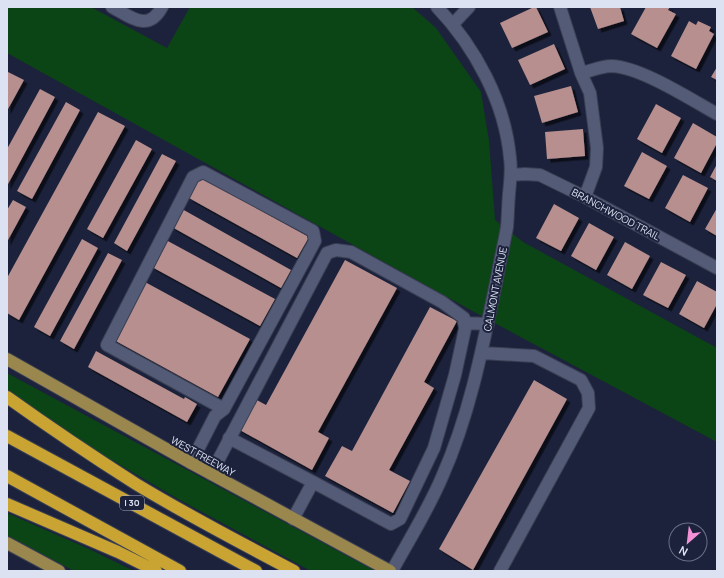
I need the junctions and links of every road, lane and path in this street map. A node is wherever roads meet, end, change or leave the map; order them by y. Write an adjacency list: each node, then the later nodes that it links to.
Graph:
1 (112, 7): 2 (street)
2 (162, 7)
3 (437, 7): 6 (street, CALMONT AVENUE)
4 (469, 7): 6 (street)
5 (560, 7): 7 (street)
6 (453, 24): 9 (street, CALMONT AVENUE)
7 (582, 73): 8 (street); 10 (street)
8 (717, 114)
9 (511, 175): 10 (street, BRANCHWOOD TRAIL); 13 (street, CALMONT AVENUE)
10 (585, 197): 11 (street, BRANCHWOOD TRAIL)
11 (717, 268)
12 (464, 323): 13 (street); 19 (street); 23 (street)
13 (488, 324): 14 (street, CALMONT AVENUE)
14 (482, 353): 32 (street, CALMONT AVENUE); 33 (street)
15 (7, 359): 20 (main road, WEST FREEWAY)
16 (7, 397): 31 (highway)
17 (224, 409): 17 (street); 20 (street)
18 (7, 436): 30 (highway, I 30)
19 (229, 438): 21 (street); 23 (street)
20 (191, 463): 21 (main road, WEST FREEWAY)
21 (211, 474): 25 (main road, WEST FREEWAY)
22 (7, 476): 29 (highway)
23 (313, 482): 25 (street)
24 (7, 504): 28 (highway)
25 (293, 519): 32 (main road, WEST FREEWAY)
26 (7, 543): 27 (main road)
27 (59, 571)
28 (156, 571)
29 (180, 571)
30 (256, 571)
31 (294, 571)
32 (391, 571)
33 (500, 571)

